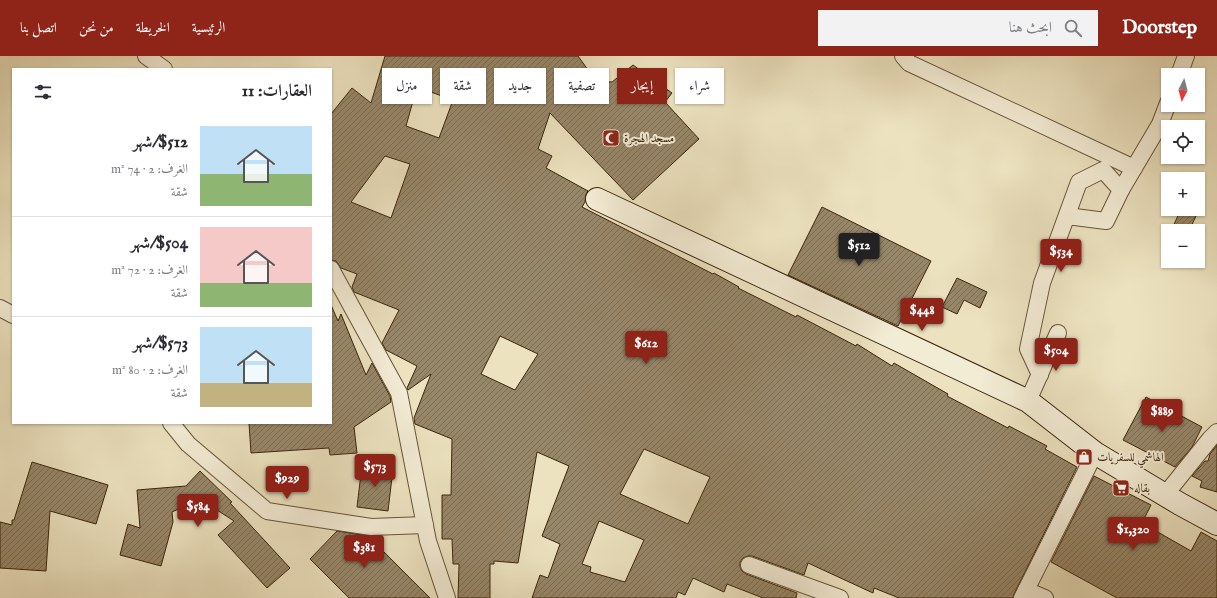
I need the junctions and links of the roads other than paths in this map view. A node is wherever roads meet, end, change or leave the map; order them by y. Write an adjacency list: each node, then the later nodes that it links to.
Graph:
1 (146, 56): 4 (street)
2 (903, 56): 7 (street)
3 (1186, 56): 5 (street)
4 (163, 68)
5 (1182, 68)
6 (1165, 112): 7 (street)
7 (1134, 168): 8 (street)
8 (1121, 190): 10 (street); 10 (street)
9 (597, 199): 16 (street)
10 (1067, 216): 15 (street)
11 (332, 271): 22 (street)
12 (0, 308): 13 (street)
13 (12, 314)
14 (1058, 332): 15 (street)
15 (1040, 375): 16 (street)
16 (1028, 401): 19 (street)
17 (172, 424): 22 (street)
18 (1217, 432): 20 (street)
19 (1095, 453): 20 (street); 25 (street)
20 (1164, 495): 21 (street)
21 (1217, 524)
22 (425, 525): 26 (street)
23 (749, 565): 24 (street)
24 (806, 592): 27 (street)
25 (1024, 594): 28 (street)
26 (447, 598)
27 (840, 598)
28 (1045, 598)

